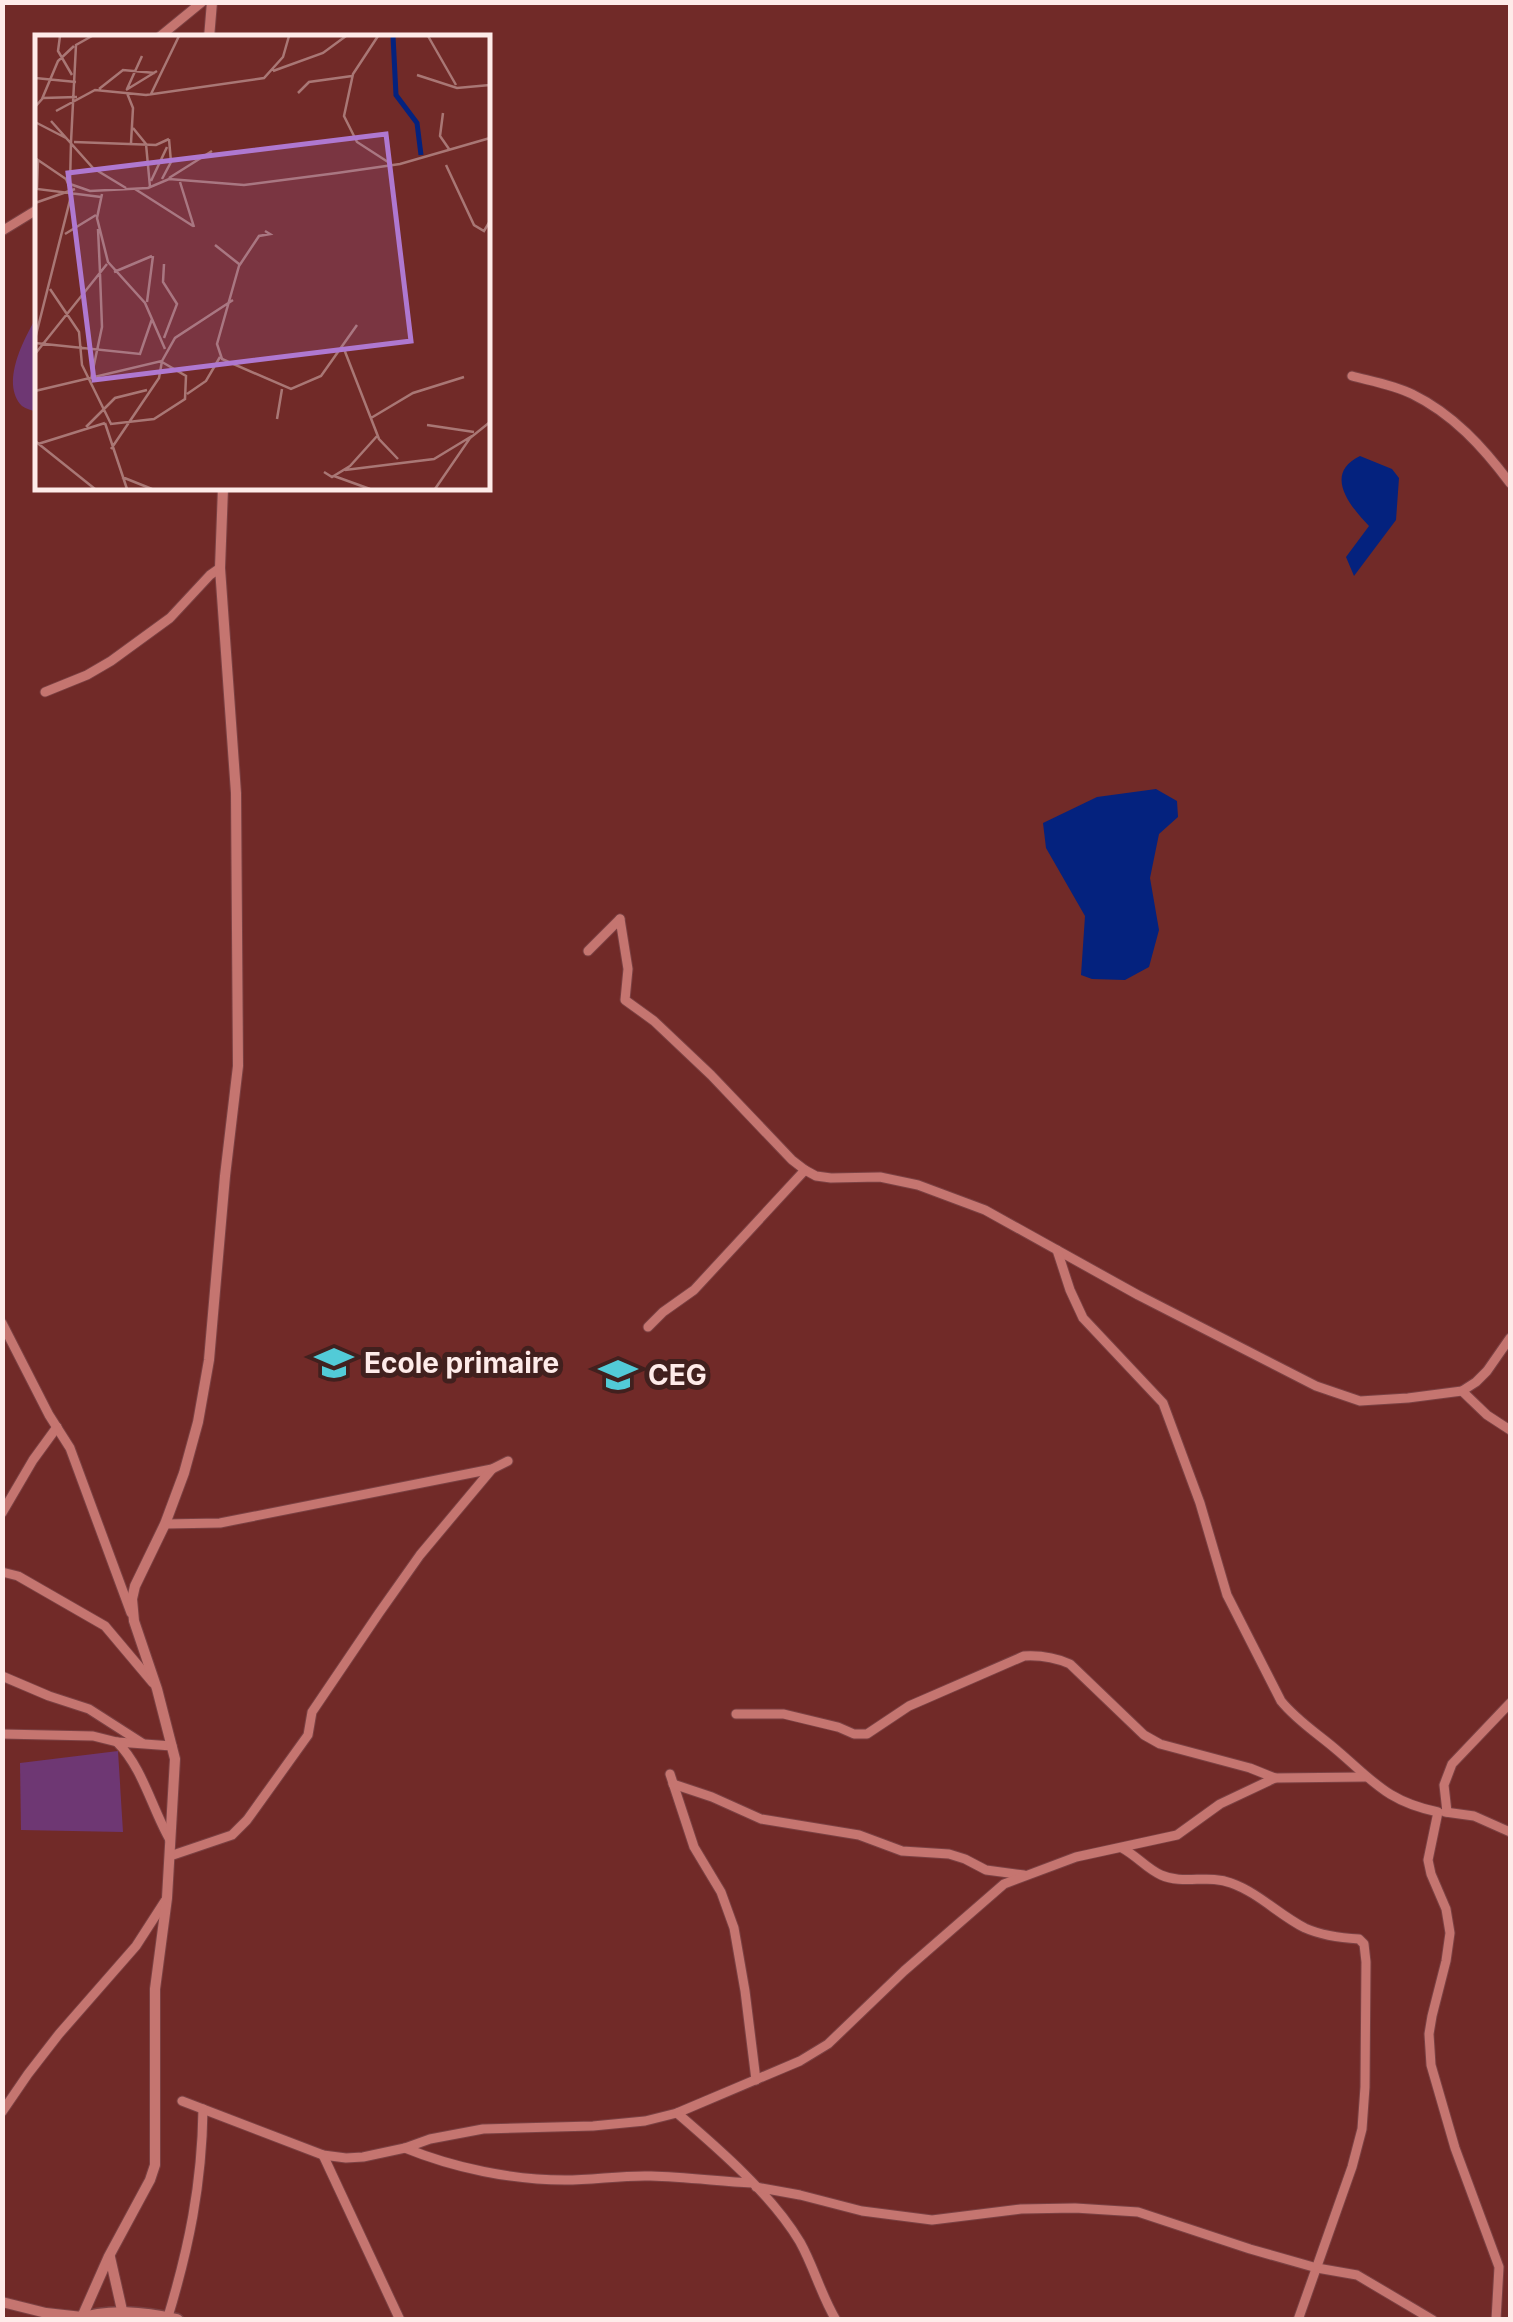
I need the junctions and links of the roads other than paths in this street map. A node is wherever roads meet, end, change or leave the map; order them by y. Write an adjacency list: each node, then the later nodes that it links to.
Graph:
1 (202, 2): 3 (street)
2 (212, 2): 4 (street)
3 (162, 35)
4 (208, 35)
5 (35, 211): 6 (street)
6 (2, 231)
7 (1352, 376): 8 (street)
8 (1510, 483)
9 (223, 490): 10 (street)
10 (220, 568): 11 (street); 24 (street)
11 (45, 692)
12 (588, 951): 13 (street)
13 (805, 1170): 14 (street); 16 (street)
14 (1058, 1250): 18 (street); 35 (street)
15 (2, 1323): 19 (street)
16 (648, 1327)
17 (1510, 1338): 18 (street)
18 (1462, 1390): 20 (street)
19 (57, 1428): 23 (street); 26 (street)
20 (1510, 1430)
21 (508, 1461): 22 (street)
22 (492, 1469): 24 (street); 41 (street)
23 (2, 1513)
24 (165, 1524): 26 (street)
25 (2, 1572): 28 (street)
26 (134, 1620): 28 (street)
27 (2, 1676): 33 (street)
28 (157, 1689): 34 (street)
29 (1510, 1702): 37 (street)
30 (736, 1714): 36 (street)
31 (2, 1734): 32 (street)
32 (117, 1742): 33 (street); 39 (street)
33 (144, 1744): 34 (street)
34 (172, 1746): 39 (street)
35 (1365, 1777): 36 (street); 37 (street)
36 (1275, 1778): 40 (street)
37 (1442, 1812): 38 (street); 62 (street)
38 (1510, 1832)
39 (172, 1842): 41 (street)
40 (1122, 1848): 42 (street); 53 (street)
41 (170, 1856): 43 (street)
42 (1028, 1875): 44 (street); 44 (street)
43 (167, 1898): 47 (street); 52 (street)
44 (756, 2080): 48 (street)
45 (182, 2101): 46 (street)
46 (202, 2109): 50 (street); 57 (street)
47 (2, 2112)
48 (678, 2113): 49 (street); 51 (street)
49 (406, 2148): 50 (street); 51 (street)
50 (322, 2155): 58 (street)
51 (754, 2185): 53 (street); 59 (street)
52 (109, 2256): 55 (street); 56 (street)
53 (1317, 2268): 60 (street); 61 (street)
54 (2, 2302): 56 (street)
55 (123, 2316): 56 (main road); 57 (main road)
56 (80, 2318)
57 (170, 2319)
58 (400, 2320)
59 (836, 2320)
60 (1298, 2320)
61 (1433, 2320)
62 (1496, 2320)

